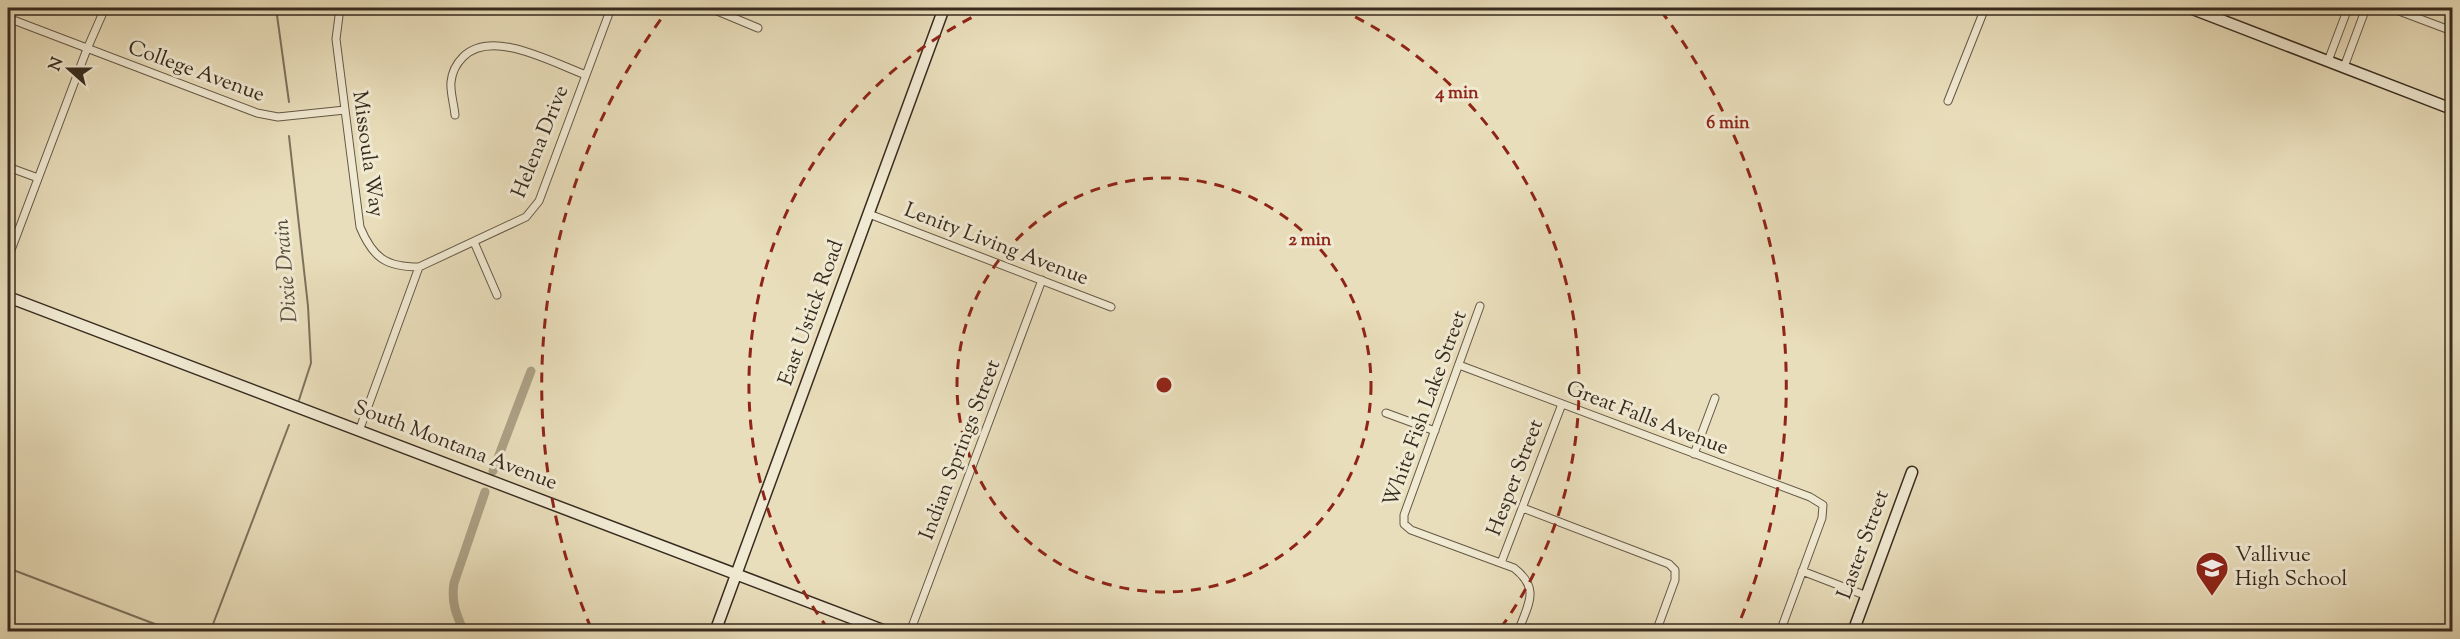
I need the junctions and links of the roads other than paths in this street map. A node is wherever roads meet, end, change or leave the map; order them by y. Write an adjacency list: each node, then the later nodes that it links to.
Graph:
1 (105, 8): 16 (street)
2 (340, 8): 22 (street, Missoula Way)
3 (611, 8): 19 (street, Helena Drive)
4 (710, 8): 14 (street)
5 (944, 8): 26 (street, East Ustick Road)
6 (1985, 8): 20 (street)
7 (2190, 8): 17 (street)
8 (2348, 8): 17 (street)
9 (2366, 8): 18 (street)
10 (2391, 8): 12 (street)
11 (2416, 8): 12 (street)
12 (2412, 16): 15 (street)
13 (8, 18): 16 (street, College Avenue)
14 (758, 28)
15 (2452, 31)
16 (87, 49): 22 (street, College Avenue); 25 (street)
17 (2328, 61): 18 (street)
18 (2344, 67): 21 (street)
19 (586, 75): 23 (street); 27 (street, Helena Drive)
20 (1948, 101)
21 (2452, 109)
22 (345, 110): 29 (street, Missoula Way)
23 (455, 115)
24 (8, 166): 25 (street)
25 (38, 178): 28 (street)
26 (869, 214): 30 (street, Lenity Living Avenue); 46 (street, East Ustick Road)
27 (474, 242): 29 (street, Helena Drive); 31 (street)
28 (8, 258)
29 (419, 267): 39 (street)
30 (1042, 280): 34 (street, Lenity Living Avenue); 51 (street, Indian Springs Street)
31 (497, 295)
32 (8, 297): 39 (street, South Montana Avenue)
33 (1480, 306): 35 (street, White Fish Lake Street)
34 (1111, 307)
35 (1459, 365): 37 (street, Great Falls Avenue); 40 (street, White Fish Lake Street)
36 (1715, 398): 41 (street)
37 (1562, 404): 41 (street, Great Falls Avenue); 43 (street, Hesper Street)
38 (1386, 413): 40 (street)
39 (359, 430): 46 (street, South Montana Avenue)
40 (1435, 431): 44 (street, White Fish Lake Street)
41 (1694, 454): 45 (street, Great Falls Avenue)
42 (1912, 472): 47 (street, Laster Street)
43 (1523, 508): 44 (street, Hesper Street); 53 (street)
44 (1501, 563): 48 (street)
45 (1802, 571): 47 (street); 54 (street)
46 (736, 574): 49 (street, East Ustick Road); 50 (street, South Montana Avenue)
47 (1867, 596): 55 (street, Laster Street)
48 (1519, 630): 52 (street)
49 (715, 632)
50 (888, 632)
51 (910, 632)
52 (1530, 632)
53 (1656, 632)
54 (1780, 632)
55 (1853, 632)

